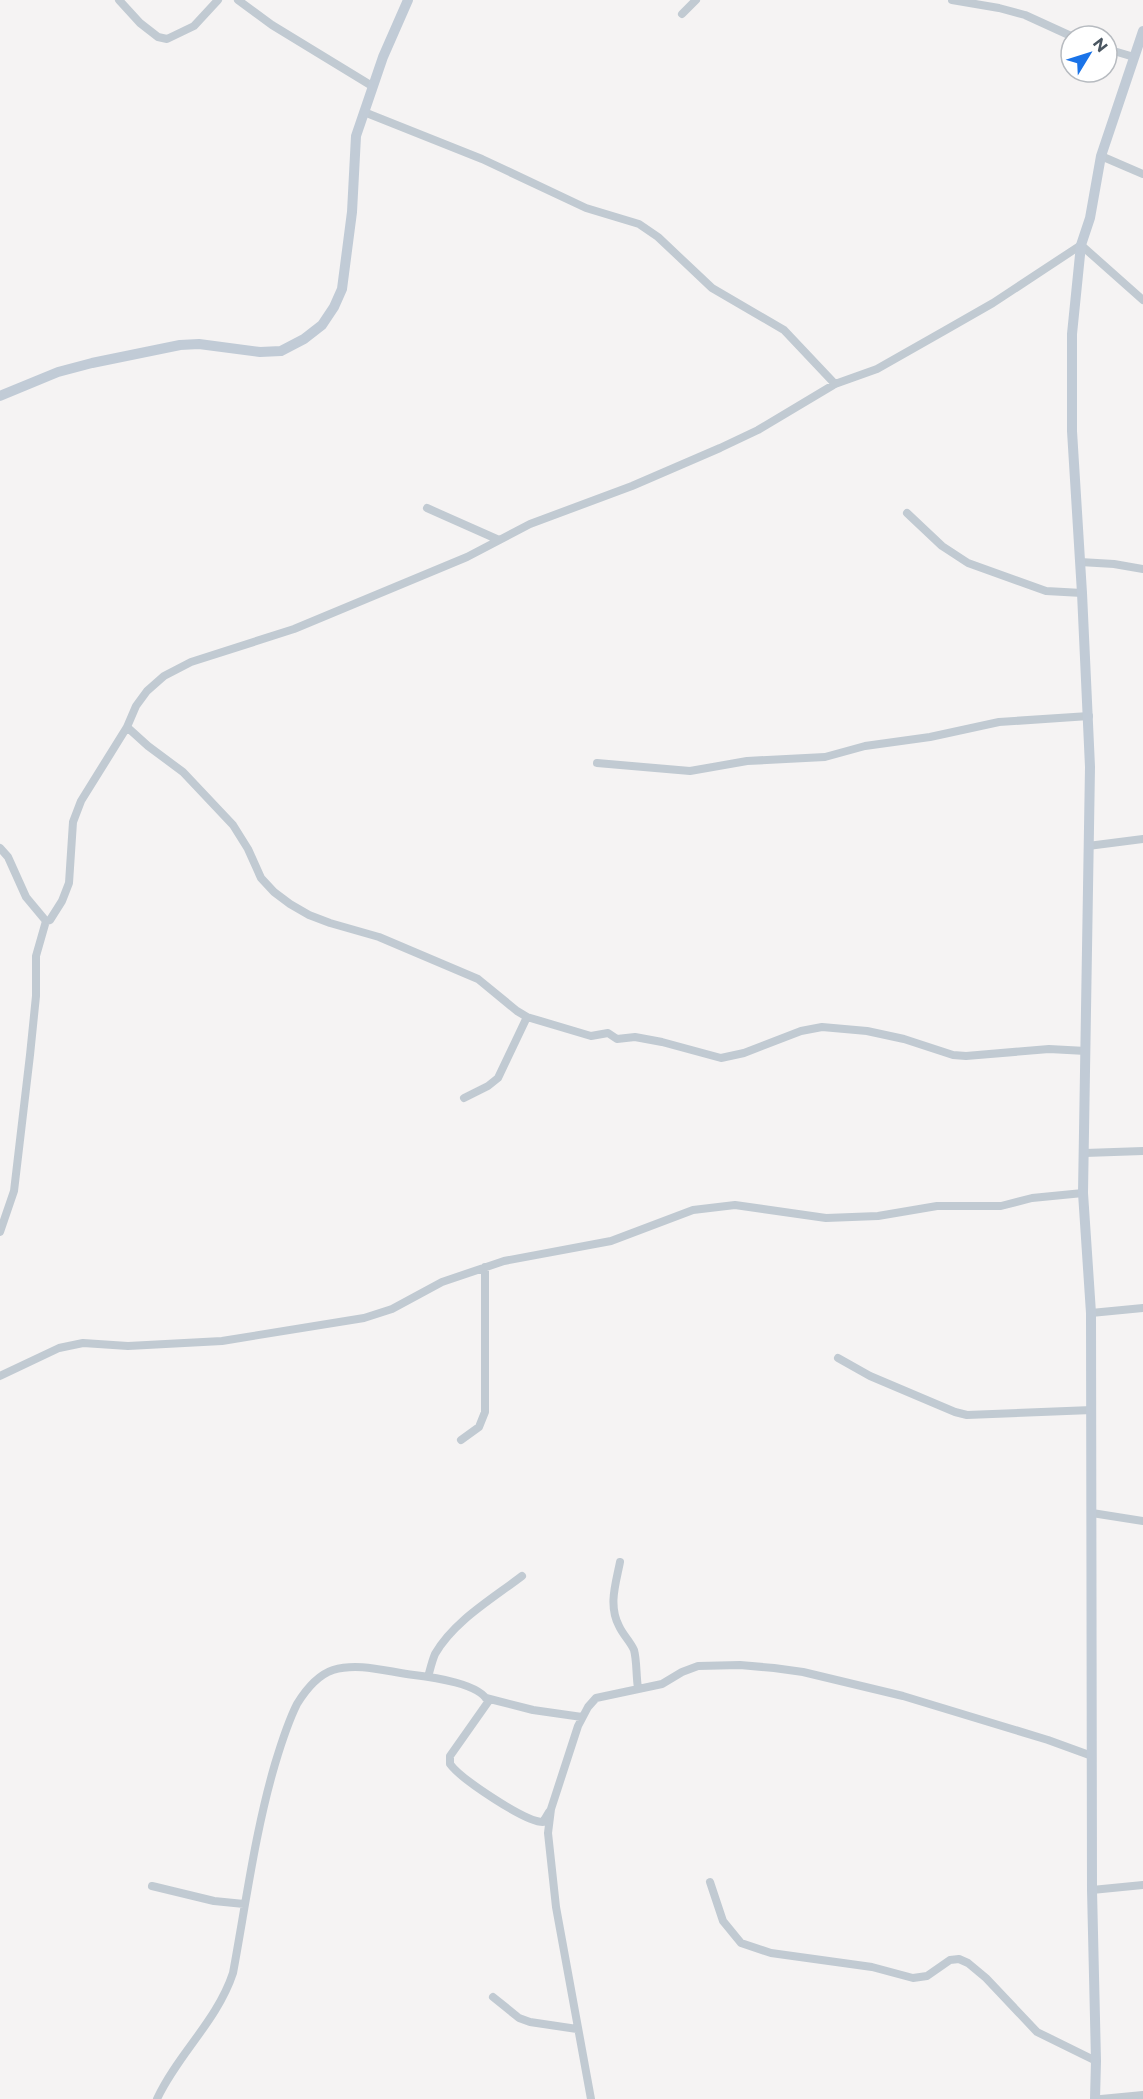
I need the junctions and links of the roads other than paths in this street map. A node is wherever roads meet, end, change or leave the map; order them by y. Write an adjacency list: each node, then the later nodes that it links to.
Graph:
1 (119, 0): 2 (street)
2 (218, 0)
3 (238, 0): 12 (street)
4 (408, 0): 12 (main road)
5 (696, 0): 7 (street)
6 (952, 0): 8 (street)
7 (682, 14)
8 (1059, 31)
9 (1143, 31): 11 (main road)
10 (1119, 53): 11 (street)
11 (1134, 57): 14 (main road)
12 (372, 86): 13 (main road)
13 (364, 112): 18 (street); 19 (main road)
14 (1101, 156): 15 (street); 16 (main road)
15 (1143, 174)
16 (1081, 245): 17 (street); 18 (street); 23 (main road)
17 (1143, 300)
18 (835, 384): 22 (street)
19 (0, 396)
20 (427, 508): 22 (street)
21 (907, 513): 25 (street)
22 (499, 540): 27 (street)
23 (1080, 562): 24 (street); 25 (main road)
24 (1143, 569)
25 (1082, 593): 26 (main road)
26 (1089, 716): 28 (street); 30 (main road)
27 (127, 727): 32 (street); 33 (street)
28 (597, 763)
29 (1143, 839): 30 (street)
30 (1088, 846): 34 (main road)
31 (0, 848): 32 (street)
32 (46, 921): 39 (street)
33 (527, 1017): 34 (street); 35 (street)
34 (1086, 1051): 37 (main road)
35 (464, 1098)
36 (1143, 1151): 37 (street)
37 (1085, 1153): 38 (main road)
38 (1083, 1193): 40 (street); 42 (main road)
39 (0, 1232)
40 (485, 1268): 44 (street); 46 (street)
41 (1143, 1308): 42 (street)
42 (1091, 1312): 45 (main road)
43 (838, 1358): 45 (street)
44 (0, 1376)
45 (1092, 1410): 47 (main road)
46 (461, 1440)
47 (1092, 1513): 48 (street); 55 (main road)
48 (1143, 1521)
49 (620, 1562): 52 (street)
50 (522, 1576): 51 (street)
51 (428, 1677): 53 (street); 61 (street)
52 (642, 1688): 54 (street); 55 (street)
53 (486, 1698): 54 (street); 56 (street)
54 (582, 1717): 56 (street)
55 (1092, 1756): 60 (main road)
56 (551, 1809): 63 (street)
57 (711, 1882): 64 (street)
58 (1143, 1885): 60 (street)
59 (152, 1886): 61 (street)
60 (1092, 1890): 64 (main road)
61 (244, 1904): 66 (street)
62 (493, 1997): 63 (street)
63 (577, 2029): 67 (street)
64 (1096, 2061): 68 (main road)
65 (1143, 2095): 69 (street)
66 (157, 2099)
67 (591, 2099)
68 (1095, 2099)
69 (1101, 2099)

